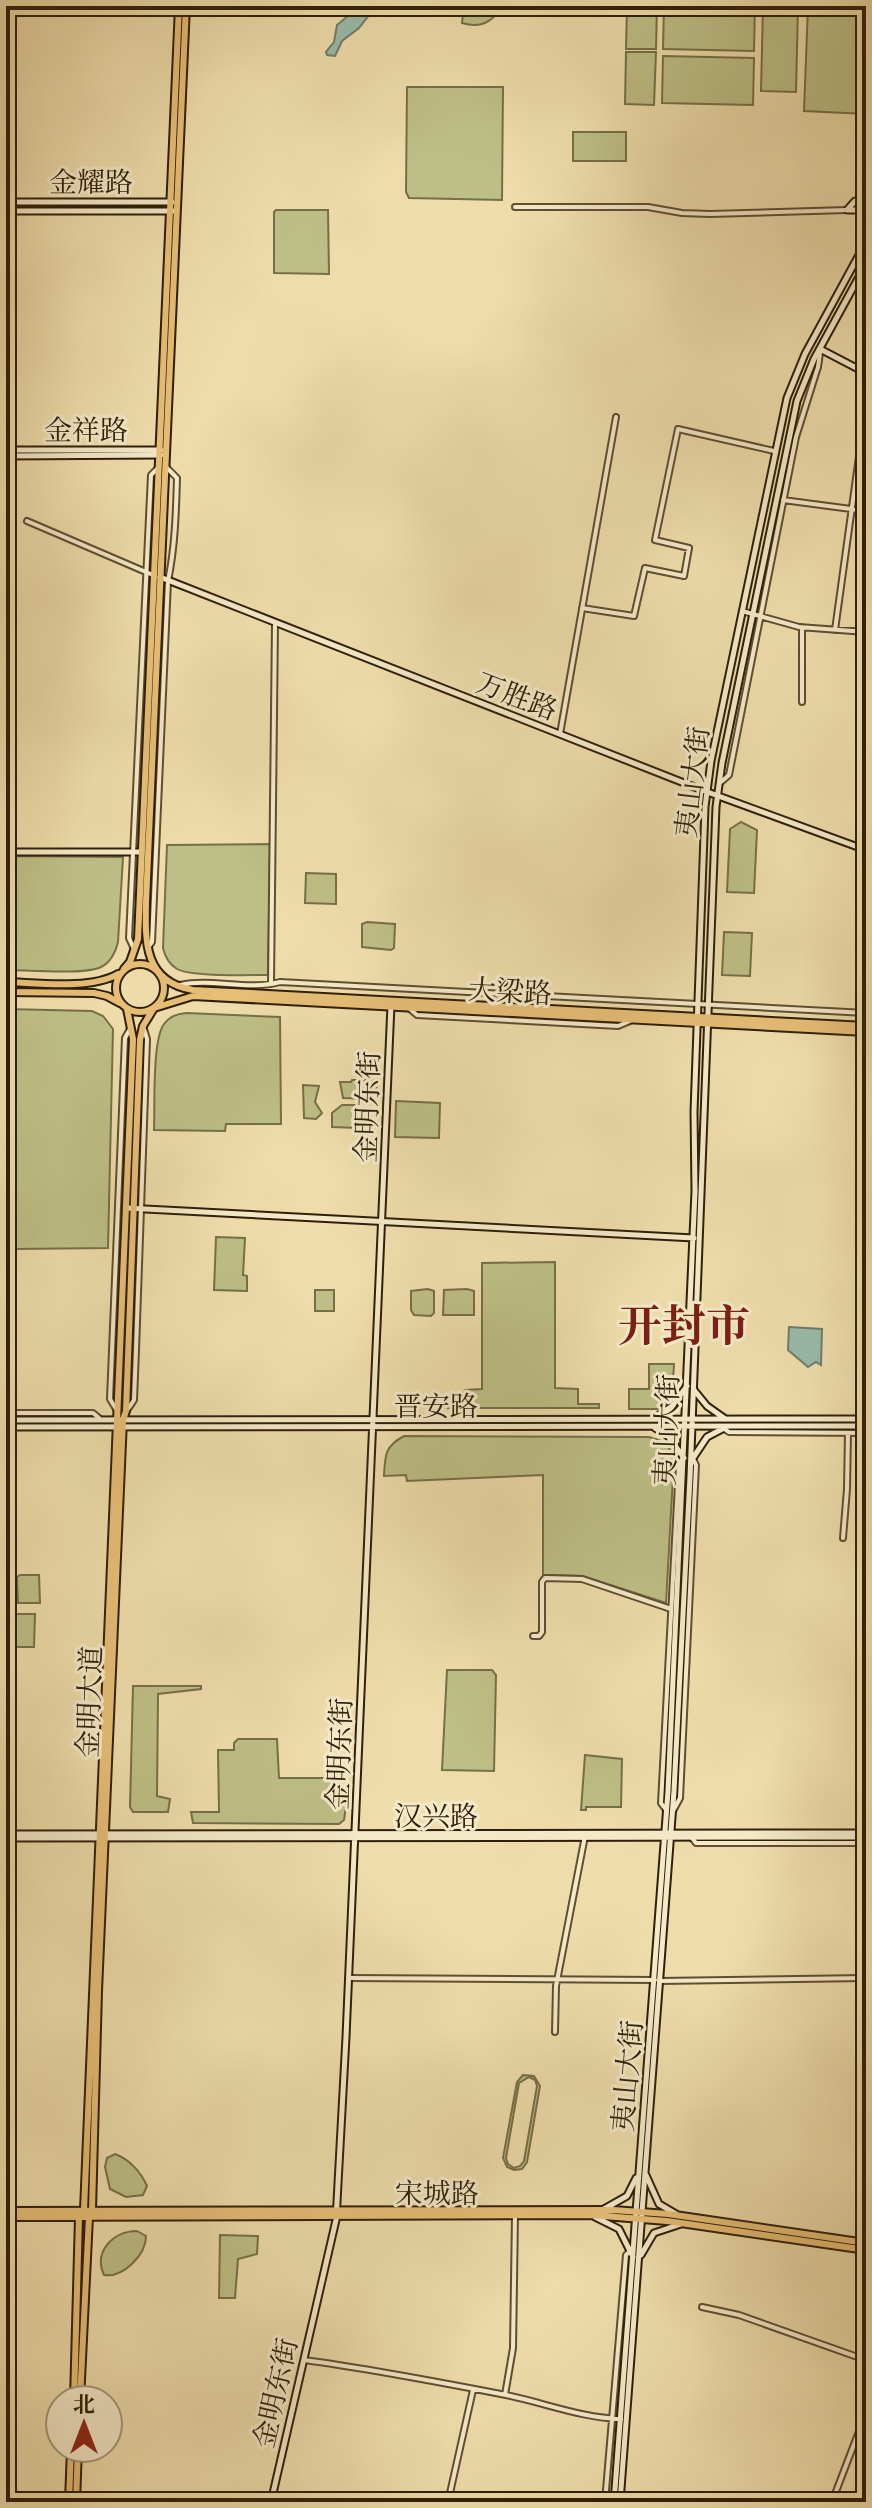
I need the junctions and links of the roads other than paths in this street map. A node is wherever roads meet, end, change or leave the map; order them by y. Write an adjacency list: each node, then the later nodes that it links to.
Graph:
1 (179, 6): 4 (main road)
2 (186, 6): 4 (main road)
3 (6, 202): 4 (main road, 金耀路)
4 (173, 202): 10 (main road)
5 (866, 202): 7 (main road)
6 (515, 207): 7 (street)
7 (847, 210): 8 (main road)
8 (866, 210)
9 (6, 211): 10 (main road, 金耀路)
10 (173, 211): 19 (main road)
11 (866, 242): 17 (main road, 夷山大街)
12 (866, 264): 13 (main road, 夷山大街)
13 (820, 349): 14 (main road); 21 (street); 29 (main road, 夷山大街)
14 (866, 373)
15 (866, 406): 22 (street)
16 (616, 417): 27 (street)
17 (774, 451): 27 (street); 28 (main road, 夷山大街)
18 (6, 453): 19 (main road, 金祥路)
19 (162, 453): 20 (main road)
20 (162, 468): 25 (street); 26 (main road); 26 (street)
21 (783, 500): 22 (street); 30 (street)
22 (852, 509): 23 (street); 33 (street)
23 (866, 511)
24 (27, 521): 25 (street)
25 (145, 571): 26 (street); 42 (street)
26 (161, 578): 31 (main road, 万胜路); 43 (main road); 46 (main road)
27 (582, 608): 36 (street)
28 (742, 611): 29 (street); 38 (main road, 夷山大街)
29 (753, 614): 30 (street); 37 (main road, 夷山大街)
30 (760, 616): 32 (street); 37 (street)
31 (275, 623): 36 (main road, 万胜路); 48 (street)
32 (802, 627): 33 (street); 35 (street)
33 (835, 630): 34 (street)
34 (866, 632)
35 (802, 702)
36 (560, 735): 38 (main road, 万胜路)
37 (719, 783): 39 (main road, 夷山大街)
38 (707, 792): 39 (main road, 万胜路); 52 (main road, 夷山大街)
39 (717, 795): 40 (main road, 万胜路); 53 (main road, 夷山大街)
40 (866, 850)
41 (6, 852): 42 (main road)
42 (133, 852): 43 (main road); 44 (street)
43 (142, 852): 44 (main road)
44 (135, 950): 45 (main road)
45 (122, 971): 46 (main road); 47 (main road); 54 (main road)
46 (158, 971): 49 (main road, 大梁路); 55 (main road)
47 (6, 982)
48 (271, 984): 49 (street); 52 (street)
49 (178, 986): 51 (main road, 大梁路)
50 (6, 992): 54 (main road)
51 (391, 1003): 55 (main road, 大梁路); 57 (main road, 大梁路); 57 (main road, 大梁路); 62 (main road, 金明东街)
52 (698, 1004): 53 (street); 57 (main road, 夷山大街)
53 (708, 1005): 56 (street); 58 (main road, 夷山大街)
54 (125, 1007): 55 (main road); 59 (main road, 金明大道)
55 (154, 1008): 61 (main road, 金明大道)
56 (866, 1013)
57 (698, 1020): 58 (main road, 大梁路); 63 (main road, 夷山大街)
58 (708, 1020): 60 (main road, 大梁路); 64 (main road, 夷山大街)
59 (131, 1027): 61 (main road, 金明大道); 65 (street)
60 (866, 1029)
61 (133, 1209): 62 (main road); 65 (main road, 金明大道); 73 (main road, 金明大道)
62 (383, 1222): 63 (main road); 71 (main road, 金明东街)
63 (694, 1238): 64 (main road, 夷山大街)
64 (690, 1386): 70 (main road); 72 (main road, 夷山大街); 74 (main road)
65 (117, 1412): 73 (main road, 金明大道)
66 (6, 1413): 69 (street)
67 (866, 1419): 74 (main road, 晋安路)
68 (6, 1420): 69 (main road, 晋安路)
69 (101, 1420): 73 (main road, 晋安路)
70 (651, 1422): 71 (main road, 晋安路); 72 (main road, 晋安路); 79 (main road)
71 (374, 1423): 73 (main road, 晋安路); 84 (main road, 金明东街)
72 (689, 1423): 74 (main road, 晋安路); 74 (main road, 晋安路); 79 (main road, 夷山大街)
73 (119, 1424): 76 (main road, 晋安路); 88 (main road, 金明大道)
74 (726, 1425): 77 (main road, 晋安路); 79 (main road)
75 (866, 1426): 77 (main road, 晋安路)
76 (6, 1427)
77 (848, 1430): 78 (street); 80 (street)
78 (866, 1433)
79 (688, 1457): 81 (street); 83 (main road, 夷山大街); 83 (street)
80 (843, 1538)
81 (673, 1609): 82 (street); 83 (street)
82 (533, 1636)
83 (670, 1812): 85 (main road, 夷山大街)
84 (355, 1834): 85 (main road, 汉兴路); 88 (main road, 汉兴路); 89 (main road, 汉兴路); 92 (main road, 金明东街)
85 (668, 1834): 86 (main road, 汉兴路); 89 (main road, 汉兴路); 90 (main road, 汉兴路); 95 (main road, 夷山大街)
86 (866, 1835): 90 (main road, 汉兴路)
87 (6, 1836): 88 (main road, 汉兴路)
88 (102, 1836): 100 (main road, 金明大道); 101 (main road, 金明大道)
89 (585, 1836): 94 (street)
90 (690, 1836): 91 (street)
91 (866, 1843)
92 (349, 1978): 94 (street); 99 (main road, 金明东街)
93 (866, 1978): 95 (street)
94 (558, 1979): 95 (street); 96 (street)
95 (657, 1981): 97 (main road, 夷山大街)
96 (555, 2032)
97 (642, 2170): 98 (main road); 105 (main road, 夷山大街); 106 (main road)
98 (601, 2210): 99 (main road, 宋城路); 105 (main road, 宋城路)
99 (336, 2212): 101 (main road, 宋城路); 103 (main road, 宋城路); 112 (main road, 金明东街)
100 (82, 2213): 101 (main road, 宋城路); 102 (main road, 宋城路); 114 (main road, 金明大道)
101 (91, 2213): 115 (main road, 金明大道)
102 (6, 2214)
103 (515, 2215): 104 (main road, 宋城路); 117 (street)
104 (591, 2215): 105 (main road, 宋城路); 108 (main road)
105 (639, 2215): 106 (main road, 宋城路); 108 (main road, 夷山大街); 110 (main road, 夷山大街)
106 (682, 2219): 107 (main road, 宋城路); 109 (main road, 宋城路); 110 (main road)
107 (866, 2243)
108 (632, 2250): 110 (main road, 夷山大街); 119 (street)
109 (866, 2250)
110 (637, 2259): 120 (main road, 夷山大街); 128 (main road, 夷山大街)
111 (702, 2307): 113 (street)
112 (304, 2360): 116 (street); 125 (main road, 金明东街)
113 (866, 2360)
114 (75, 2384)
115 (81, 2384)
116 (473, 2390): 117 (street); 126 (street)
117 (505, 2395): 119 (street)
118 (866, 2413): 129 (street)
119 (612, 2419): 120 (street); 127 (street)
120 (621, 2419): 128 (main road, 夷山大街)
121 (70, 2464): 123 (main road)
122 (77, 2464): 124 (main road)
123 (69, 2502)
124 (76, 2502)
125 (271, 2502)
126 (448, 2502)
127 (605, 2502)
128 (617, 2502)
129 (834, 2502)

